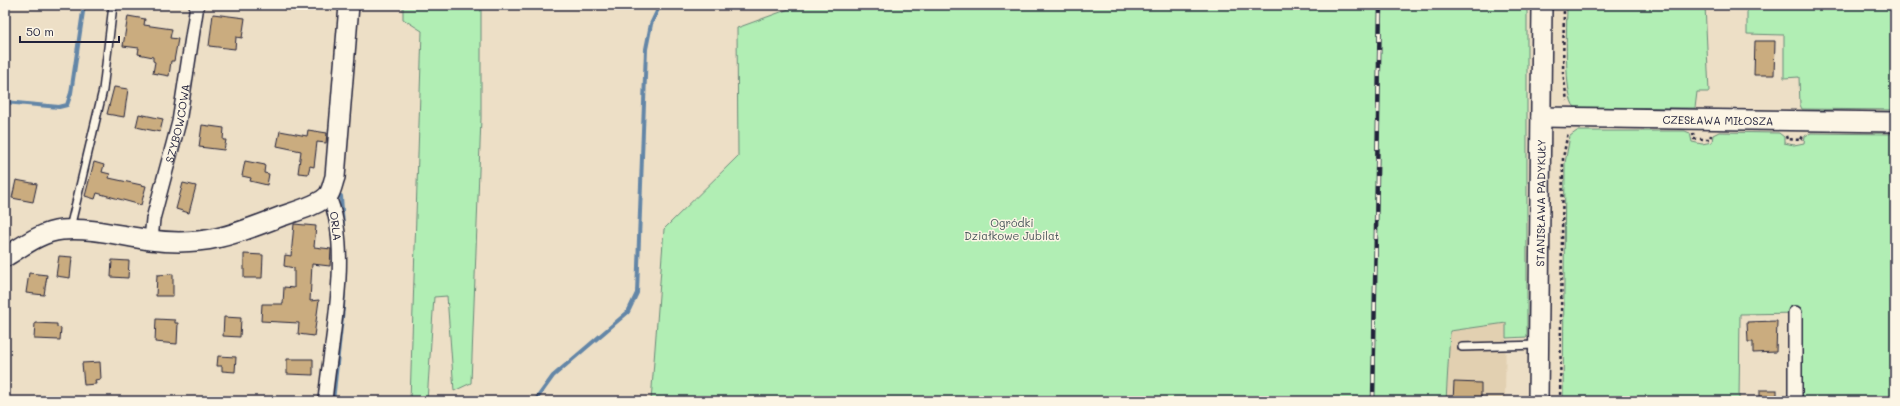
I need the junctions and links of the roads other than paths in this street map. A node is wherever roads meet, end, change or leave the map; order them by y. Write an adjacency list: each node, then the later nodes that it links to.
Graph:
1 (113, 5): 8 (lane)
2 (197, 5): 9 (street, SZYBOWCOWA)
3 (349, 5): 7 (street)
4 (1542, 5): 5 (street, STANISŁAWA PADYKUŁY)
5 (1541, 117): 6 (street, CZESŁAWA MIŁOSZA); 12 (street, STANISŁAWA PADYKUŁY)
6 (1895, 122)
7 (328, 195): 9 (street); 14 (street, ORLA)
8 (69, 230): 9 (street); 10 (street)
9 (151, 240)
10 (5, 257)
11 (1795, 313): 16 (street)
12 (1538, 344): 13 (lane); 15 (street, STANISŁAWA PADYKUŁY)
13 (1462, 347)
14 (325, 401)
15 (1538, 401)
16 (1795, 401)

